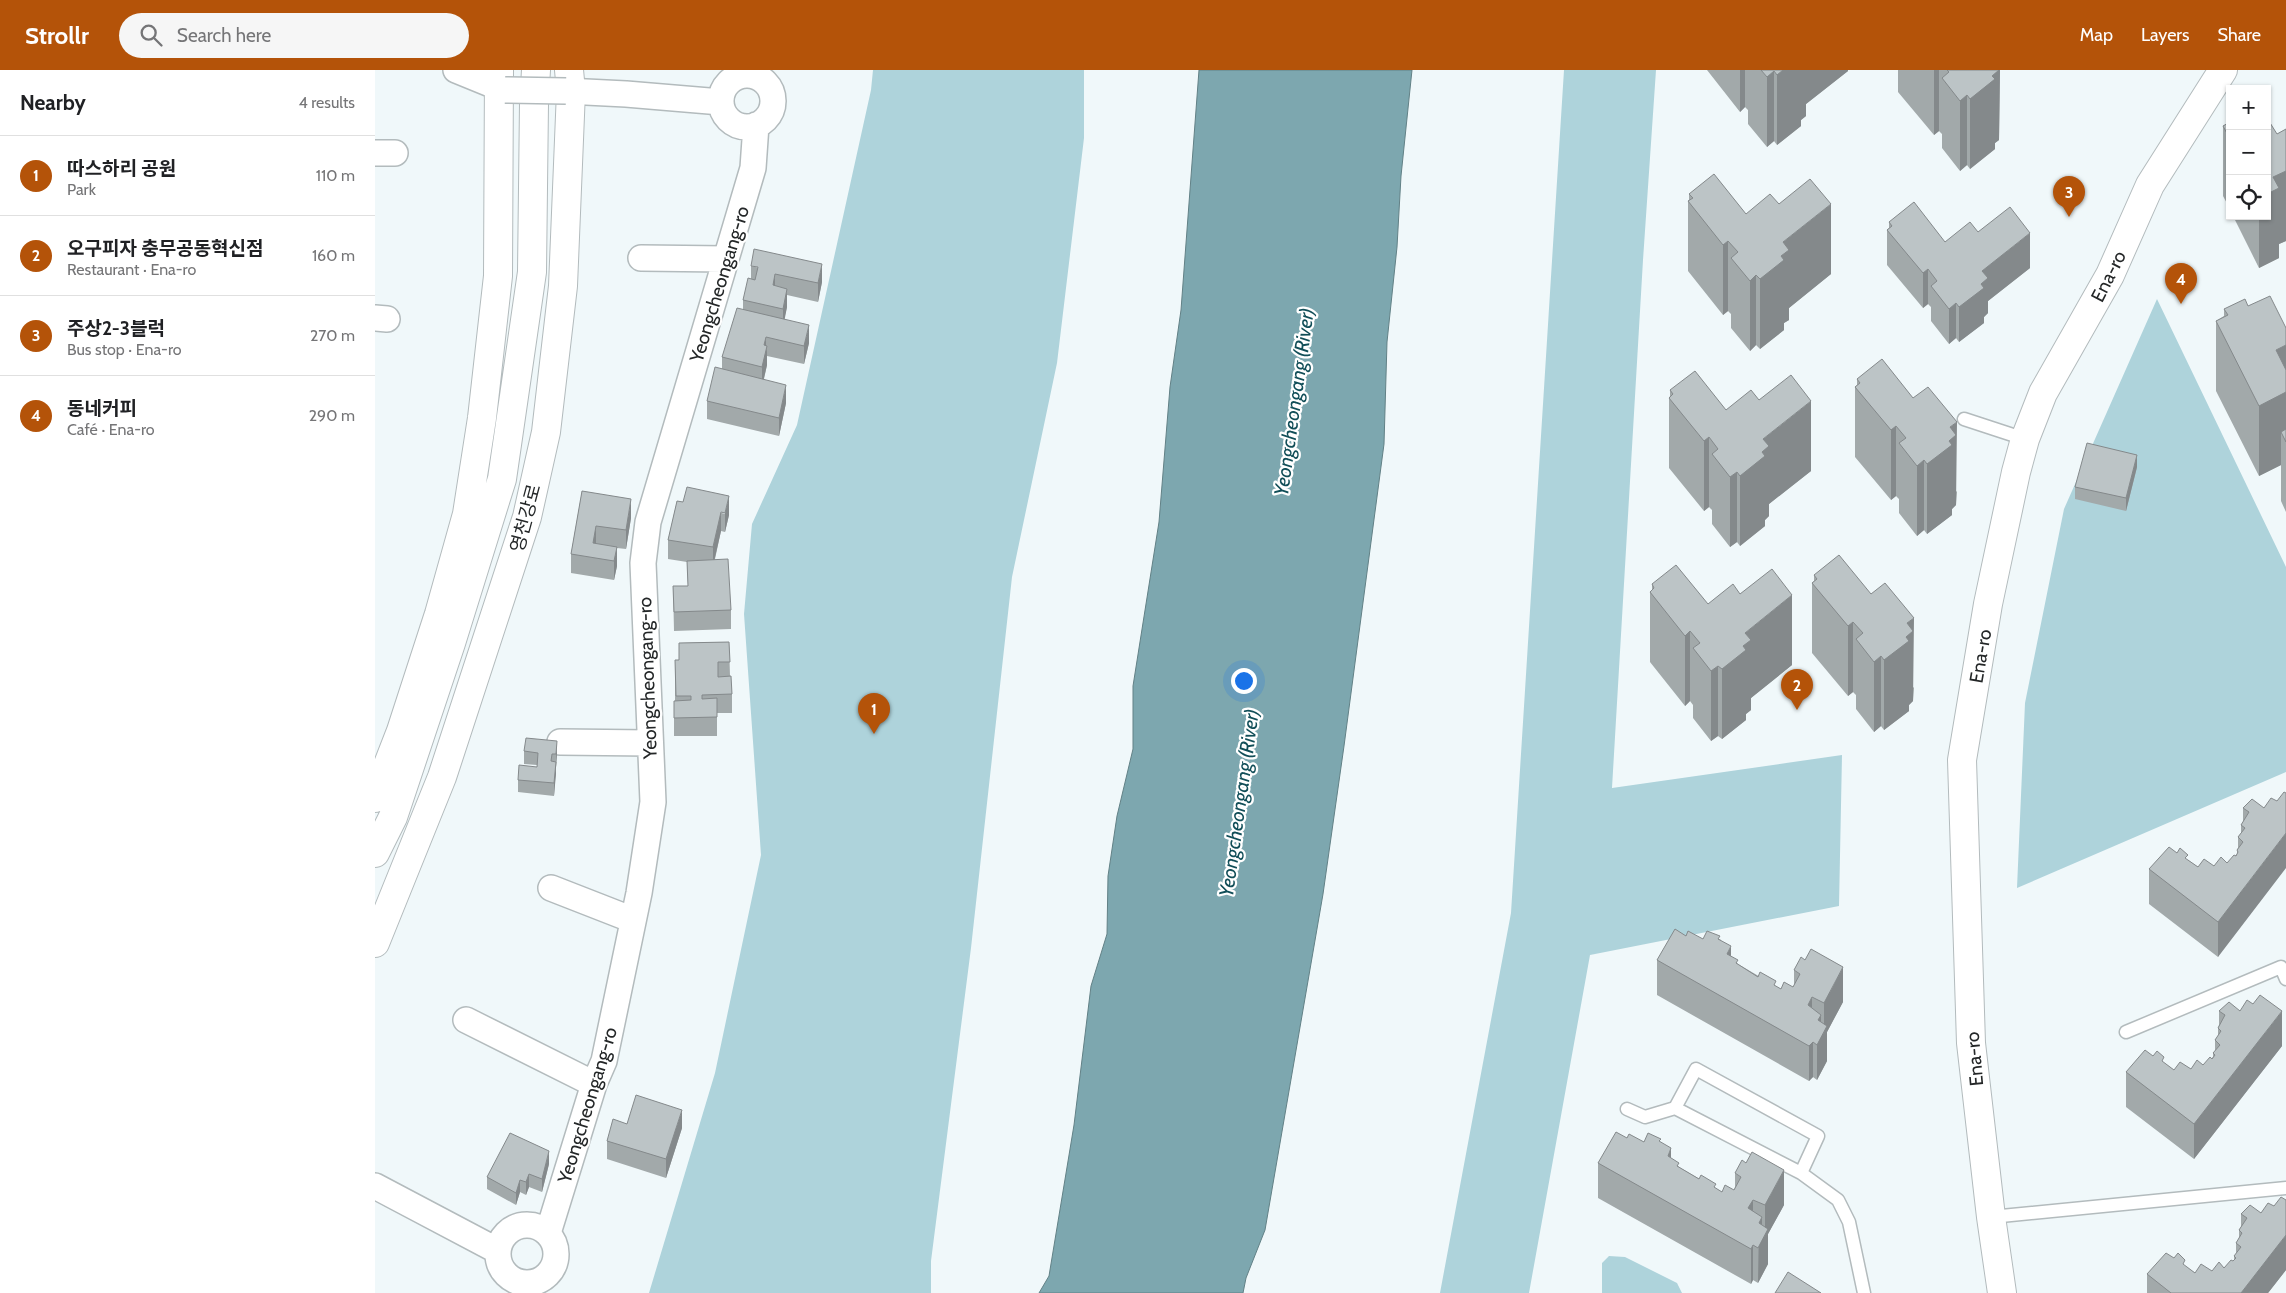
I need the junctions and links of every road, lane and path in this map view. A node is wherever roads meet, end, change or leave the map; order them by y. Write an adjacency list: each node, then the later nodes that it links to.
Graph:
1 (456, 70): 5 (street)
2 (536, 70): 16 (street)
3 (2223, 70): 12 (street, Ena-ro)
4 (764, 75): 7 (street); 8 (street)
5 (501, 83): 6 (street, bridge); 15 (street)
6 (568, 84): 7 (street); 19 (street, 영천강로)
7 (721, 102): 8 (street)
8 (756, 125): 10 (street, Yeongcheongang-ro)
9 (641, 258): 10 (street)
10 (726, 259): 14 (street, Yeongcheongang-ro)
11 (1965, 419): 12 (lane)
12 (2025, 439): 29 (street, Ena-ro)
13 (560, 742): 14 (street)
14 (650, 743): 18 (street, Yeongcheongang-ro)
15 (375, 798)
16 (375, 853)
17 (551, 888): 18 (street)
18 (633, 920): 23 (street, Yeongcheongang-ro)
19 (375, 944)
20 (2286, 979): 22 (lane)
21 (466, 1020): 23 (street)
22 (2126, 1032)
23 (594, 1084): 30 (street, Yeongcheongang-ro)
24 (1675, 1108): 25 (lane); 26 (lane); 26 (lane)
25 (1627, 1109)
26 (1801, 1173): 33 (lane)
27 (375, 1186): 31 (street)
28 (2286, 1188): 29 (lane)
29 (1991, 1217): 34 (street, Ena-ro)
30 (548, 1233): 31 (street); 32 (street)
31 (498, 1251): 32 (street)
32 (533, 1288)
33 (1864, 1293)
34 (2002, 1293)

